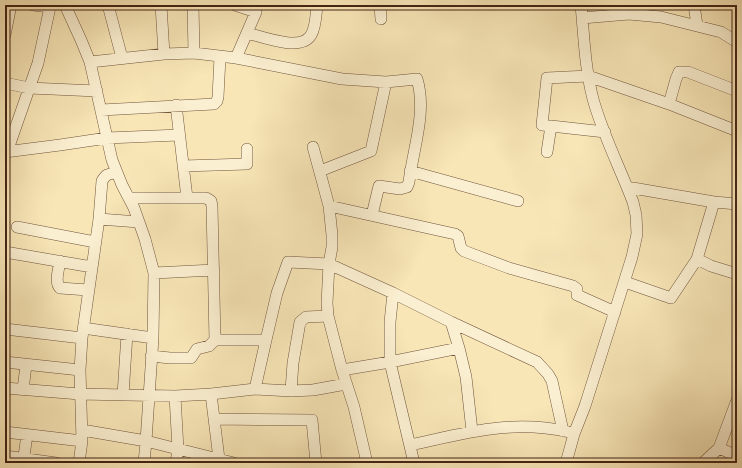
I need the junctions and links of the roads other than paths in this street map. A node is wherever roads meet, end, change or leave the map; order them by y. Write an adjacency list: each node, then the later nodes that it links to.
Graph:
1 (11, 5): 17 (street)
2 (33, 5): 12 (street)
3 (65, 5): 24 (street)
4 (108, 5): 22 (street)
5 (161, 5): 20 (street)
6 (193, 5): 19 (street)
7 (235, 5): 16 (street)
8 (317, 5): 16 (street)
9 (380, 5): 14 (street)
10 (581, 5): 13 (street)
11 (694, 5): 15 (street)
12 (51, 6): 28 (street)
13 (582, 18): 15 (street); 25 (street)
14 (381, 19)
15 (697, 25): 18 (street)
16 (247, 33): 23 (street)
17 (5, 34)
18 (737, 42)
19 (194, 53): 20 (street); 21 (street)
20 (164, 54): 22 (street)
21 (220, 57): 23 (street); 32 (street)
22 (122, 58): 24 (street)
23 (236, 58): 26 (street)
24 (90, 62): 29 (street)
25 (588, 76): 31 (street); 34 (street); 36 (street)
26 (386, 82): 44 (street); 45 (street)
27 (5, 83): 28 (street)
28 (29, 88): 29 (street); 41 (street)
29 (97, 91): 33 (street)
30 (737, 92): 31 (street)
31 (669, 104): 35 (street)
32 (176, 105): 33 (street); 37 (street)
33 (101, 110): 38 (street)
34 (551, 126): 36 (street); 42 (street)
35 (737, 131)
36 (605, 132): 47 (street)
37 (179, 135): 38 (street); 43 (street)
38 (107, 138): 41 (street); 46 (street)
39 (313, 147): 44 (street)
40 (247, 149): 43 (street)
41 (6, 152)
42 (547, 152)
43 (183, 166): 49 (street)
44 (320, 171): 53 (street)
45 (410, 171): 50 (street); 54 (street)
46 (116, 173): 48 (street); 55 (street)
47 (627, 187): 51 (street); 67 (street)
48 (129, 198): 49 (street); 56 (street)
49 (187, 198): 64 (street)
50 (518, 201)
51 (714, 202): 52 (street); 60 (street)
52 (737, 204)
53 (329, 206): 54 (street); 62 (street)
54 (372, 215): 70 (street)
55 (99, 219): 56 (street); 58 (street)
56 (139, 222): 65 (street)
57 (17, 227): 58 (street)
58 (95, 242): 63 (street)
59 (5, 252): 61 (street)
60 (696, 259): 66 (street); 67 (street)
61 (60, 261): 63 (street); 68 (street)
62 (329, 264): 69 (street); 71 (street); 78 (street)
63 (92, 267): 68 (street)
64 (214, 270): 65 (street); 77 (street)
65 (154, 273): 76 (street)
66 (737, 274)
67 (625, 282): 70 (street)
68 (88, 290): 74 (street)
69 (393, 293): 72 (street); 82 (street)
70 (615, 312): 101 (street)
71 (328, 316): 85 (street); 90 (street)
72 (451, 322): 79 (street); 101 (street)
73 (5, 329): 74 (street)
74 (83, 333): 75 (street); 84 (street)
75 (127, 334): 76 (street); 93 (street)
76 (152, 338): 80 (street)
77 (215, 340): 78 (street); 80 (street)
78 (266, 340): 88 (street)
79 (459, 348): 82 (street); 99 (street)
80 (152, 356): 94 (street)
81 (5, 362): 83 (street)
82 (390, 362): 85 (street); 105 (street)
83 (26, 365): 84 (street); 89 (street)
84 (80, 370): 91 (street)
85 (342, 370): 86 (street)
86 (346, 384): 90 (street); 119 (street)
87 (5, 388): 89 (street)
88 (255, 389): 90 (street); 92 (street)
89 (23, 390): 91 (street)
90 (292, 391)
91 (80, 394): 93 (street); 98 (street)
92 (211, 394): 95 (street); 97 (street)
93 (123, 395): 94 (street)
94 (149, 396): 95 (street); 104 (street)
95 (175, 396): 107 (street)
96 (736, 407): 106 (street)
97 (214, 419): 111 (street); 118 (street)
98 (82, 430): 103 (street); 104 (street)
99 (472, 431): 101 (street); 105 (street)
100 (5, 432): 102 (street)
101 (569, 432): 121 (street)
102 (27, 435): 103 (street); 112 (street)
103 (82, 441): 114 (street)
104 (146, 441): 107 (street); 115 (street)
105 (410, 445): 120 (street)
106 (719, 448): 109 (street); 122 (street)
107 (178, 449): 110 (street); 116 (street)
108 (5, 456): 112 (street)
109 (737, 456)
110 (206, 459): 111 (street)
111 (219, 459): 117 (street)
112 (23, 461): 113 (street)
113 (56, 463)
114 (79, 463)
115 (144, 463)
116 (176, 463)
117 (234, 463)
118 (316, 463)
119 (367, 463)
120 (414, 463)
121 (566, 463)
122 (703, 463)

